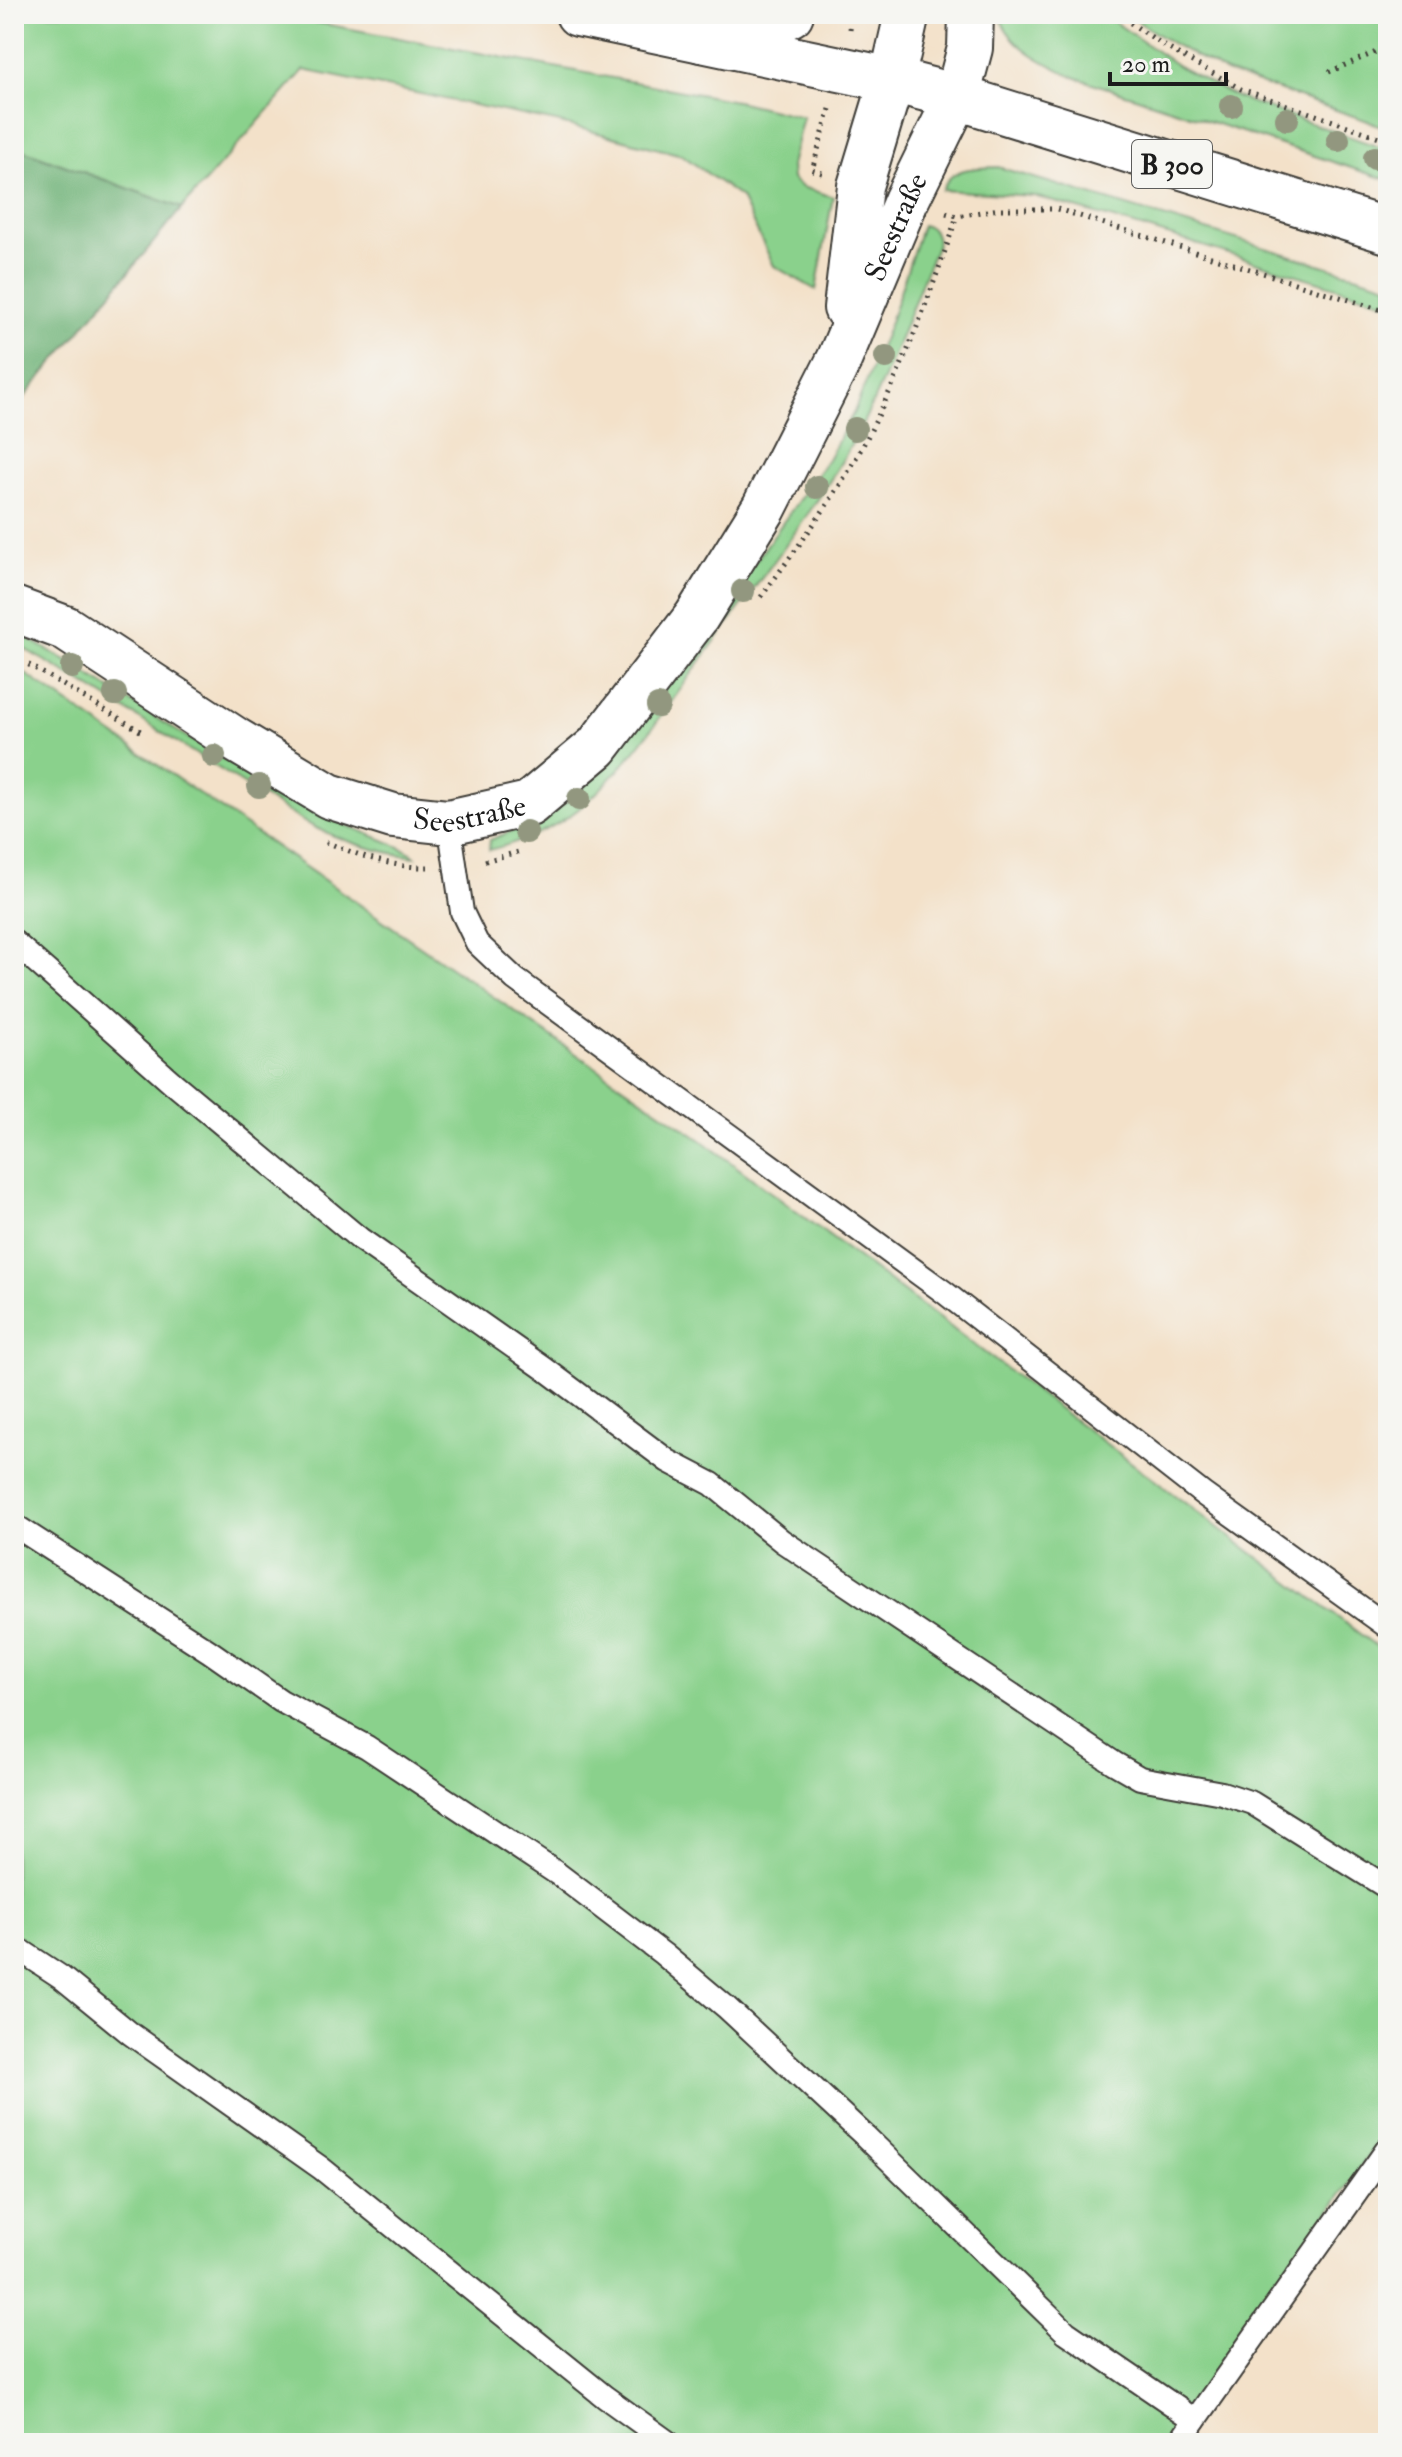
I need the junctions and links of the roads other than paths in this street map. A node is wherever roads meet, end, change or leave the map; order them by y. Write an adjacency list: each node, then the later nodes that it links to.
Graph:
1 (578, 14): 5 (street, B 300)
2 (791, 14): 5 (street)
3 (907, 14): 6 (street, Seestraße)
4 (971, 14): 7 (street, Seestraße)
5 (701, 40): 6 (street, B 300)
6 (892, 80): 7 (street, B 300); 9 (street, Seestraße)
7 (957, 97): 8 (street, B 300); 9 (street, Seestraße)
8 (1388, 231)
9 (839, 360): 11 (street, Seestraße)
10 (14, 609): 11 (street, Seestraße)
11 (449, 822): 14 (lane)
12 (14, 942): 15 (lane)
13 (14, 1525): 18 (lane)
14 (1388, 1627)
15 (1388, 1888)
16 (14, 1946): 19 (lane)
17 (1388, 2148): 18 (lane)
18 (1195, 2420): 20 (lane)
19 (669, 2443)
20 (1179, 2443)

